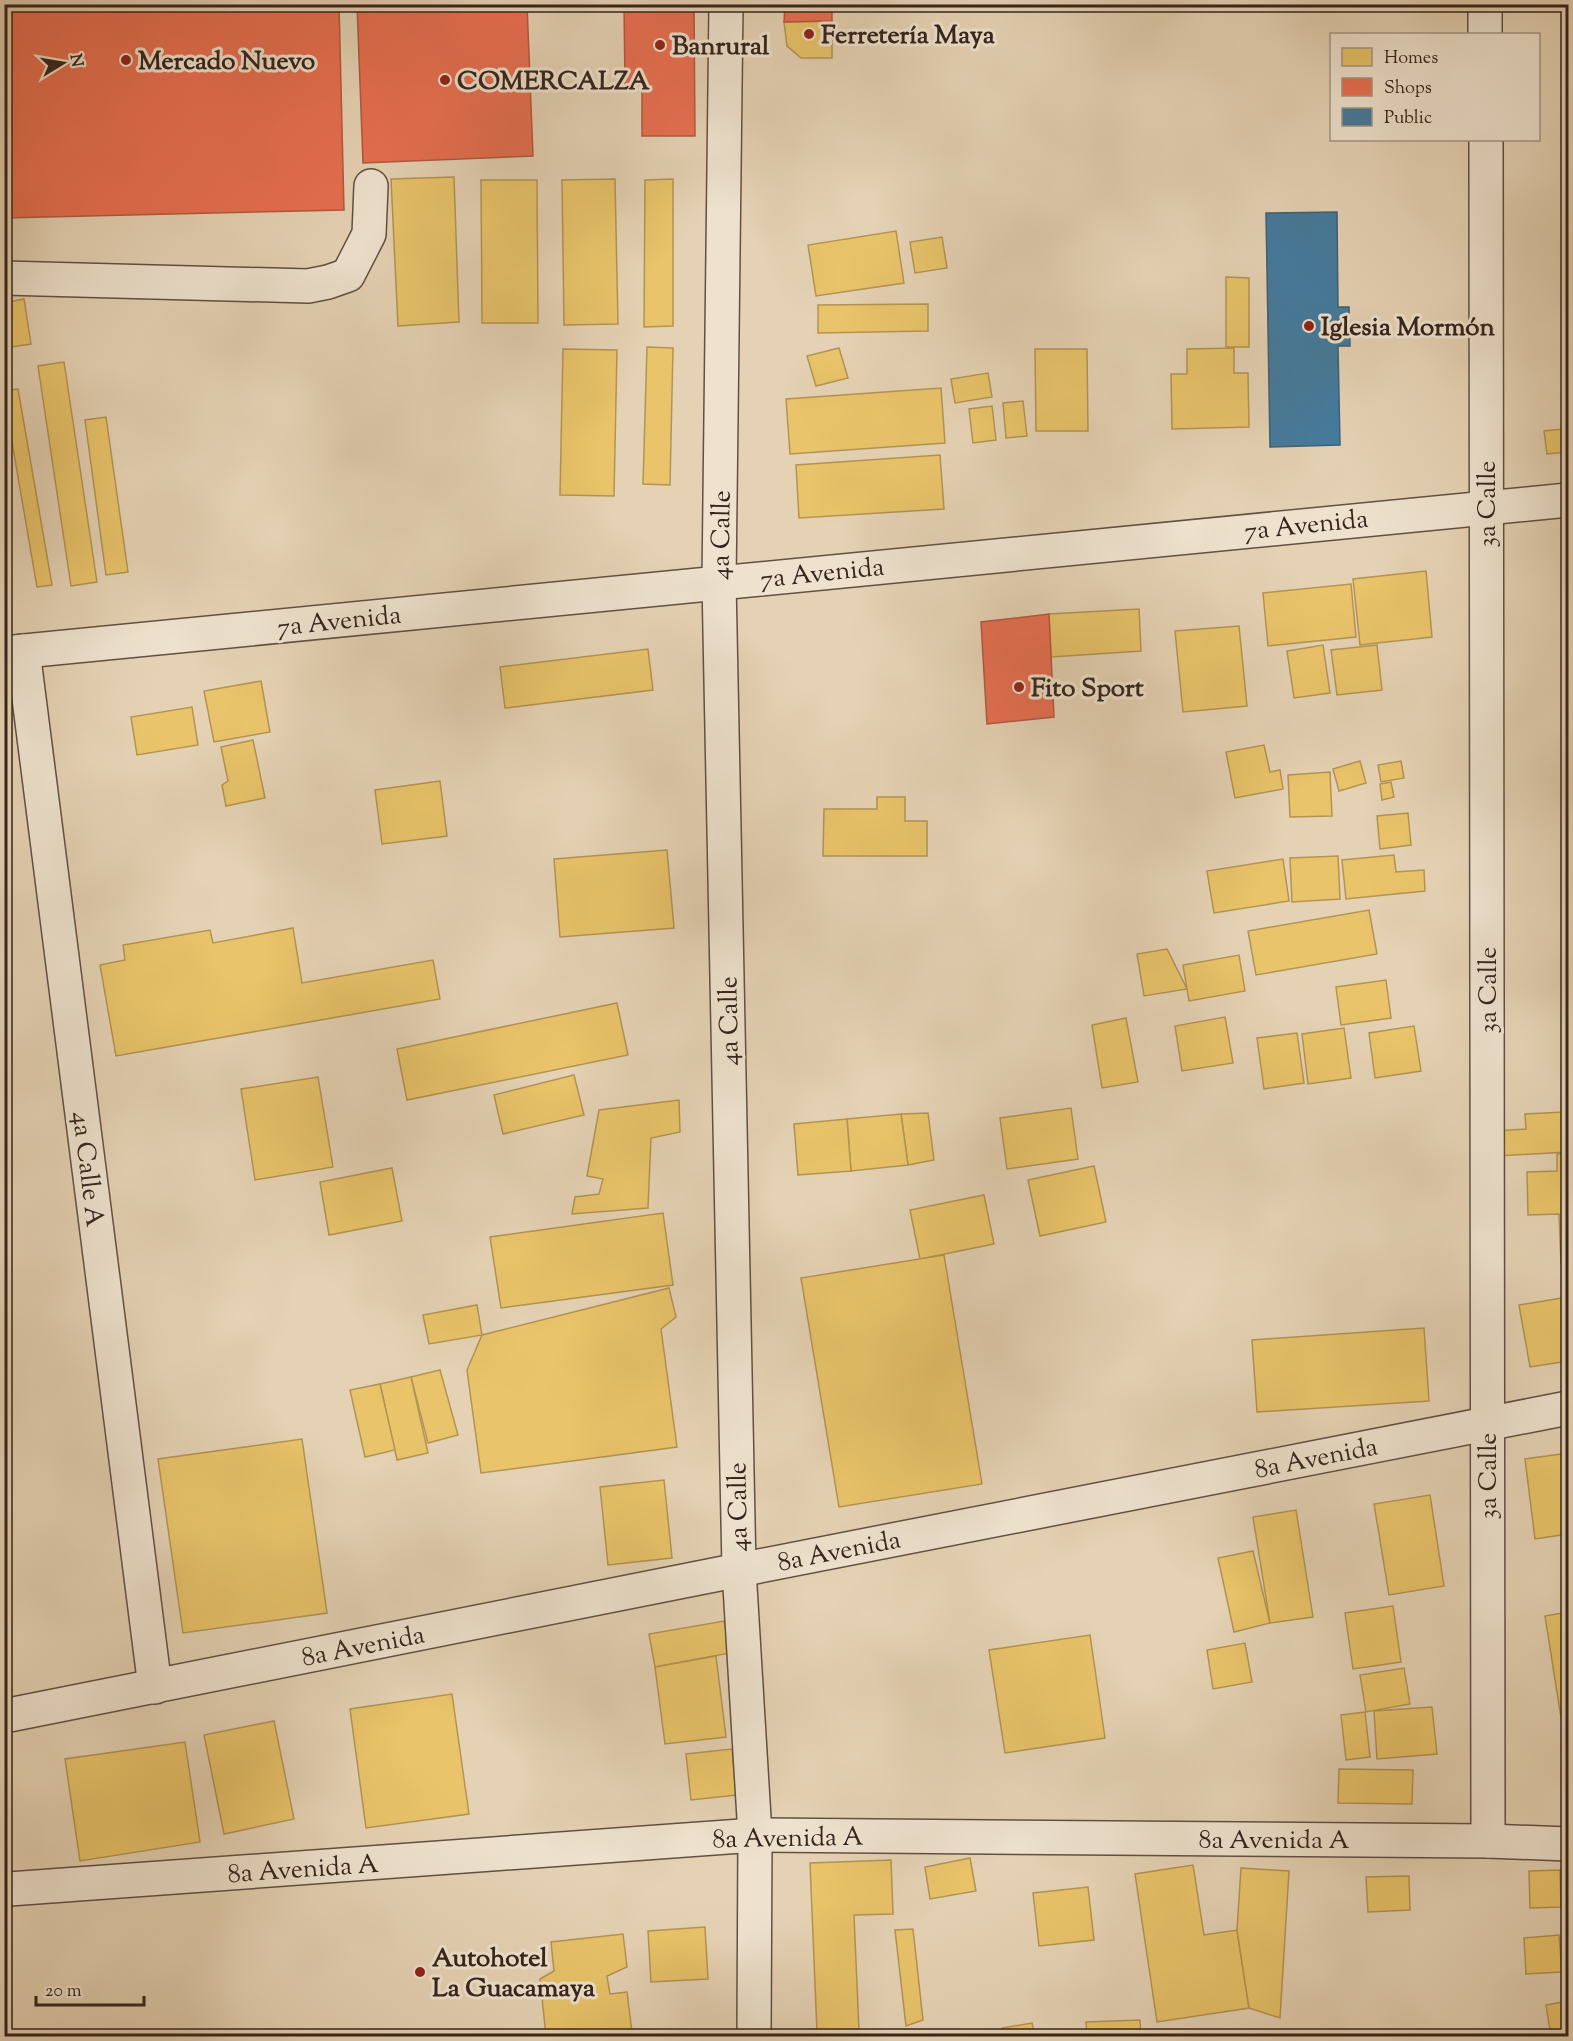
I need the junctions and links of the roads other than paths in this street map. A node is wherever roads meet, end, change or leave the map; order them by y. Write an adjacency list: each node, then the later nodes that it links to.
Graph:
1 (726, 4): 9 (street, 4a Calle)
2 (1485, 4): 3 (street)
3 (1485, 33)
4 (1486, 141): 8 (street, 3a Calle)
5 (371, 186): 6 (street)
6 (4, 278)
7 (1569, 500): 8 (street, 7a Avenida)
8 (1486, 507): 9 (street, 7a Avenida); 12 (street, 3a Calle)
9 (719, 582): 10 (street, 7a Avenida); 13 (street, 4a Calle)
10 (14, 652): 14 (street, 4a Calle A)
11 (1569, 1408): 12 (street, 8a Avenida)
12 (1487, 1424): 13 (street, 8a Avenida); 17 (street, 3a Calle)
13 (739, 1570): 14 (street, 8a Avenida); 16 (street, 4a Calle)
14 (155, 1687): 15 (street, 8a Avenida)
15 (4, 1716)
16 (755, 1835): 17 (street, 8a Avenida A); 19 (street, 8a Avenida A); 20 (street, 4a Calle)
17 (1488, 1841): 18 (street, 8a Avenida A)
18 (1569, 1844)
19 (9, 1890)
20 (754, 2037)

